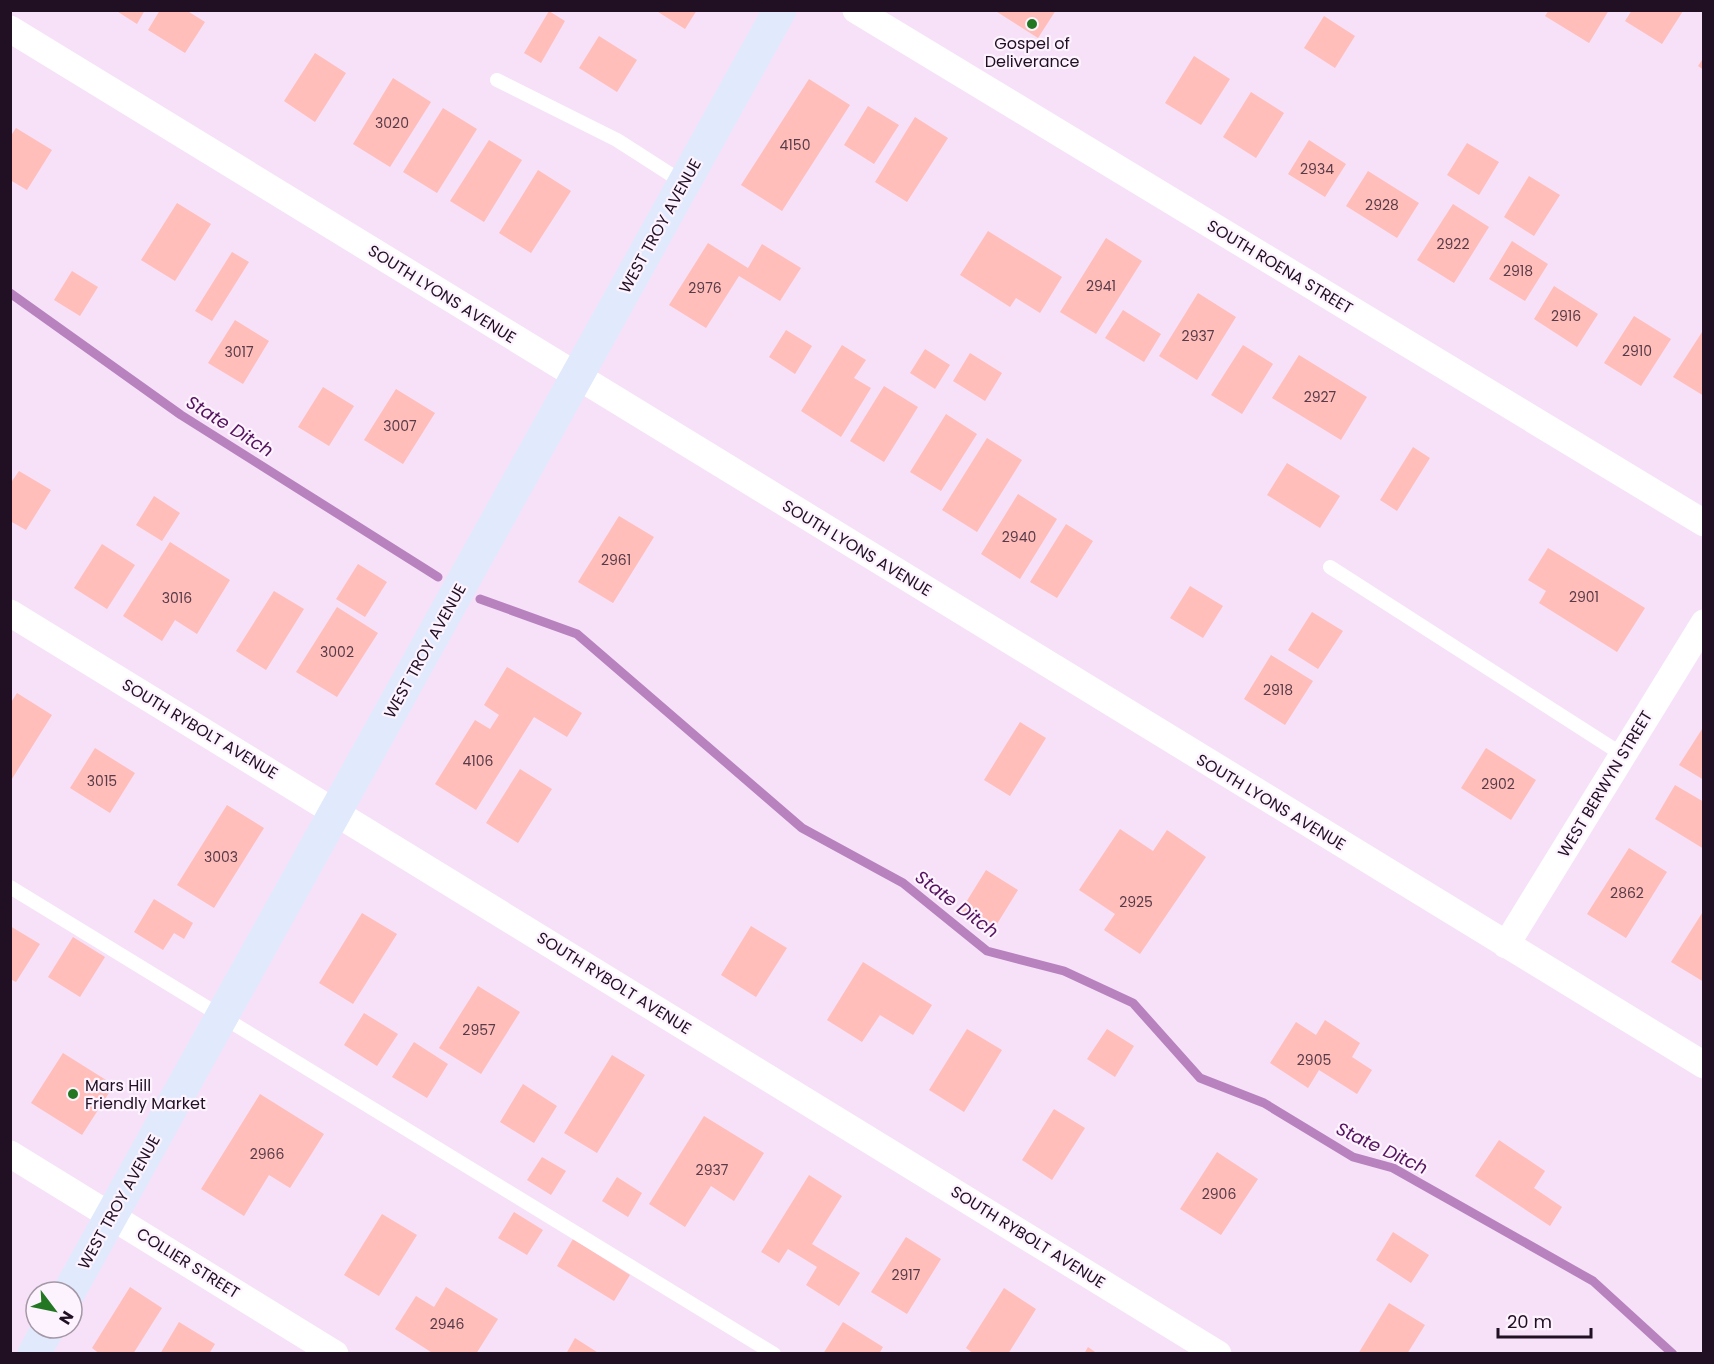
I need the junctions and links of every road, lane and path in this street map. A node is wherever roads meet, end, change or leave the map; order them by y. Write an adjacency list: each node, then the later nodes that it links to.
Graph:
1 (780, 10): 5 (street, WEST TROY AVENUE)
2 (856, 10): 7 (street, SOUTH ROENA STREET)
3 (10, 29): 6 (street, SOUTH LYONS AVENUE)
4 (497, 80): 5 (lane)
5 (684, 183): 6 (street, WEST TROY AVENUE)
6 (577, 376): 12 (street, WEST TROY AVENUE); 14 (street, SOUTH LYONS AVENUE)
7 (1704, 524)
8 (1330, 567): 11 (lane)
9 (10, 613): 12 (street, SOUTH RYBOLT AVENUE)
10 (1704, 623): 11 (street, WEST BERWYN STREET)
11 (1623, 755): 14 (street, WEST BERWYN STREET)
12 (336, 812): 15 (street, WEST TROY AVENUE); 22 (street, SOUTH RYBOLT AVENUE)
13 (10, 887): 15 (lane)
14 (1506, 945): 16 (street, SOUTH LYONS AVENUE)
15 (222, 1017): 18 (street, WEST TROY AVENUE); 21 (lane)
16 (1704, 1065)
17 (10, 1154): 18 (street, COLLIER STREET)
18 (111, 1216): 19 (street, WEST TROY AVENUE); 20 (street, COLLIER STREET)
19 (76, 1280)
20 (335, 1353)
21 (774, 1353)
22 (1218, 1353)

